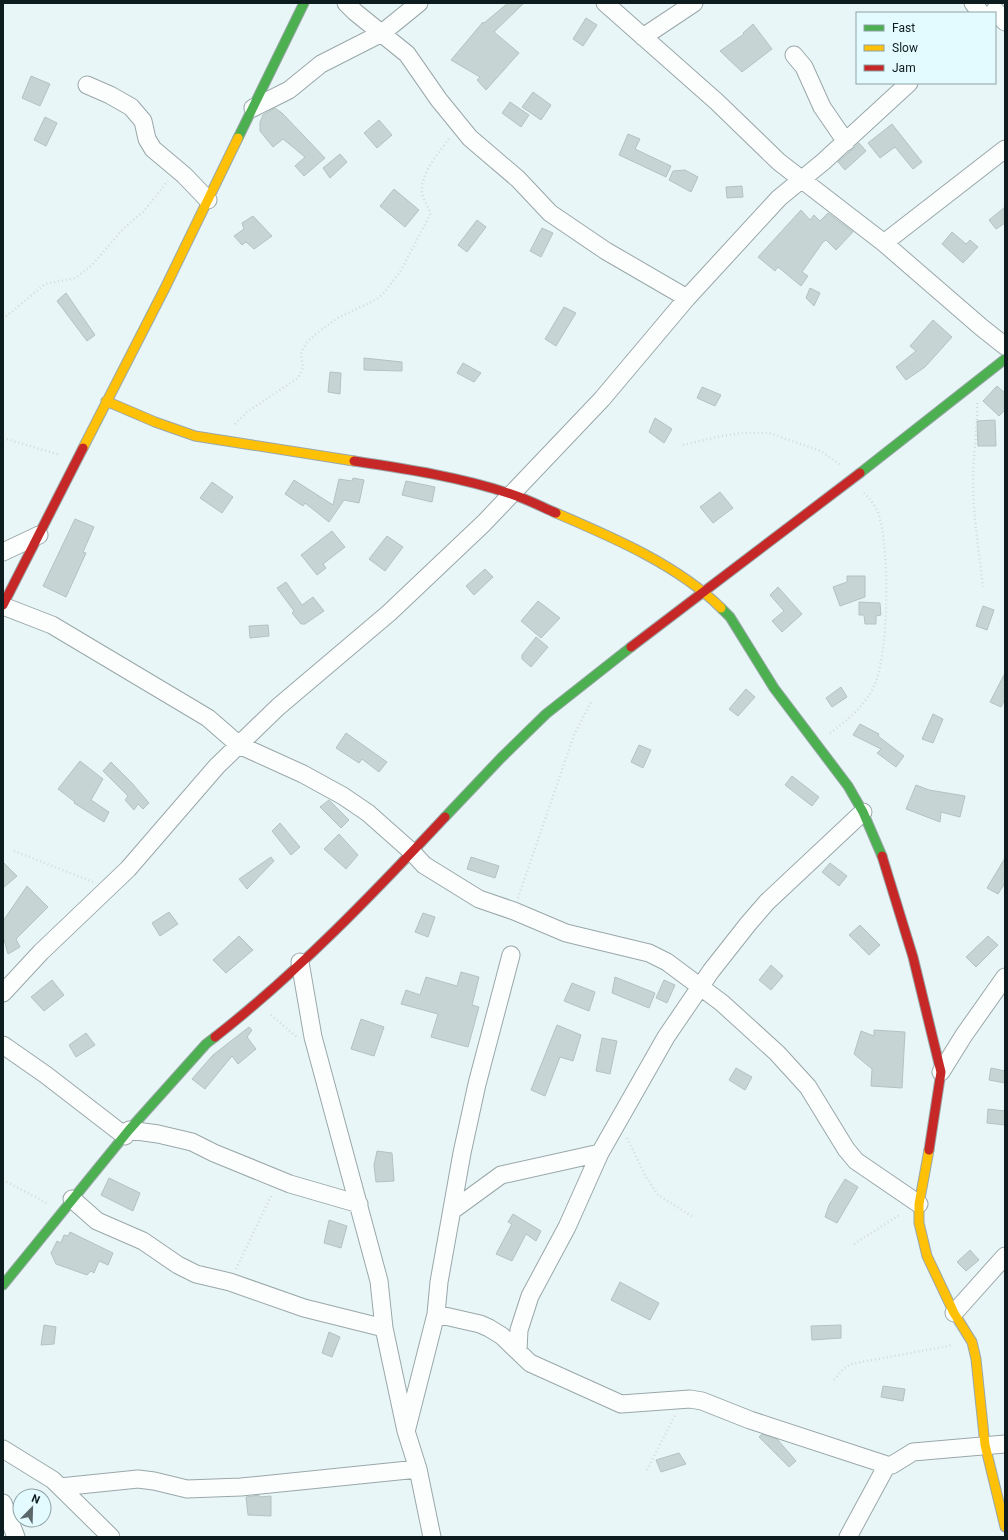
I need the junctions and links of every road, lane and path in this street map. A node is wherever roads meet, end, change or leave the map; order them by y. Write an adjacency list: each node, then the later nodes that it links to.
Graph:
1 (304, 3): 13 (street)
2 (346, 3): 8 (street)
3 (419, 3): 8 (street)
4 (605, 3): 9 (street)
5 (694, 3): 9 (street)
6 (973, 3): 7 (street)
7 (995, 12)
8 (382, 32): 13 (street); 14 (street)
9 (643, 37): 18 (street)
10 (794, 54): 15 (street)
11 (908, 84): 15 (street)
12 (87, 85): 17 (street)
13 (253, 108): 19 (street)
14 (458, 125): 21 (street); 28 (path)
15 (846, 142): 18 (street)
16 (1005, 149): 20 (street)
17 (177, 170): 19 (street); 22 (path)
18 (803, 180): 20 (street); 21 (street)
19 (208, 200): 26 (street)
20 (884, 243): 23 (street)
21 (686, 298): 32 (street)
22 (3, 319)
23 (1005, 346)
24 (1005, 359): 25 (street)
25 (974, 383): 31 (street); 35 (path)
26 (106, 401): 28 (street); 30 (street)
27 (3, 438): 30 (path)
28 (218, 440): 32 (street)
29 (683, 445): 31 (path)
30 (76, 463): 33 (street)
31 (852, 479): 36 (street); 39 (path)
32 (512, 494): 36 (street); 40 (street)
33 (39, 535): 34 (street); 37 (street)
34 (3, 552)
35 (983, 587)
36 (703, 592): 39 (street); 43 (street)
37 (3, 605): 40 (street)
38 (592, 700): 45 (path)
39 (815, 744): 41 (street)
40 (239, 745): 43 (street); 44 (street)
41 (864, 812): 49 (street); 54 (street)
42 (14, 851): 44 (path)
43 (412, 852): 45 (street); 47 (street)
44 (108, 889): 50 (street)
45 (514, 911): 49 (street)
46 (511, 955): 63 (street)
47 (300, 962): 51 (street); 53 (street)
48 (1005, 977): 54 (street)
49 (700, 985): 55 (street); 61 (street)
50 (3, 994)
51 (257, 1004): 53 (path); 56 (street)
52 (3, 1045): 56 (street)
53 (319, 1058): 60 (street)
54 (941, 1072): 61 (street)
55 (620, 1117): 57 (street); 64 (path)
56 (127, 1133): 58 (street); 62 (street)
57 (600, 1153): 63 (street); 73 (street)
58 (277, 1178): 60 (street); 67 (path)
59 (3, 1180): 62 (path)
60 (359, 1204): 71 (street)
61 (919, 1204): 65 (path); 69 (street)
62 (67, 1205): 67 (street); 68 (street)
63 (453, 1210): 70 (street)
64 (694, 1217)
65 (854, 1244)
66 (1005, 1256): 69 (street)
67 (230, 1282): 71 (street)
68 (3, 1285)
69 (954, 1313): 72 (street)
70 (436, 1314): 73 (street); 76 (street)
71 (384, 1328): 76 (street)
72 (972, 1342): 74 (path); 77 (street)
73 (518, 1350): 75 (street)
74 (834, 1380)
75 (682, 1400): 80 (street); 82 (path)
76 (406, 1431): 81 (street)
77 (985, 1444): 78 (street); 80 (street); 85 (street)
78 (1005, 1444)
79 (3, 1450): 83 (street)
80 (887, 1465): 89 (street)
81 (418, 1469): 83 (street); 88 (street)
82 (647, 1470)
83 (60, 1487): 87 (street)
84 (3, 1503): 86 (street)
85 (1005, 1527)
86 (16, 1537)
87 (111, 1537)
88 (432, 1537)
89 (848, 1537)

